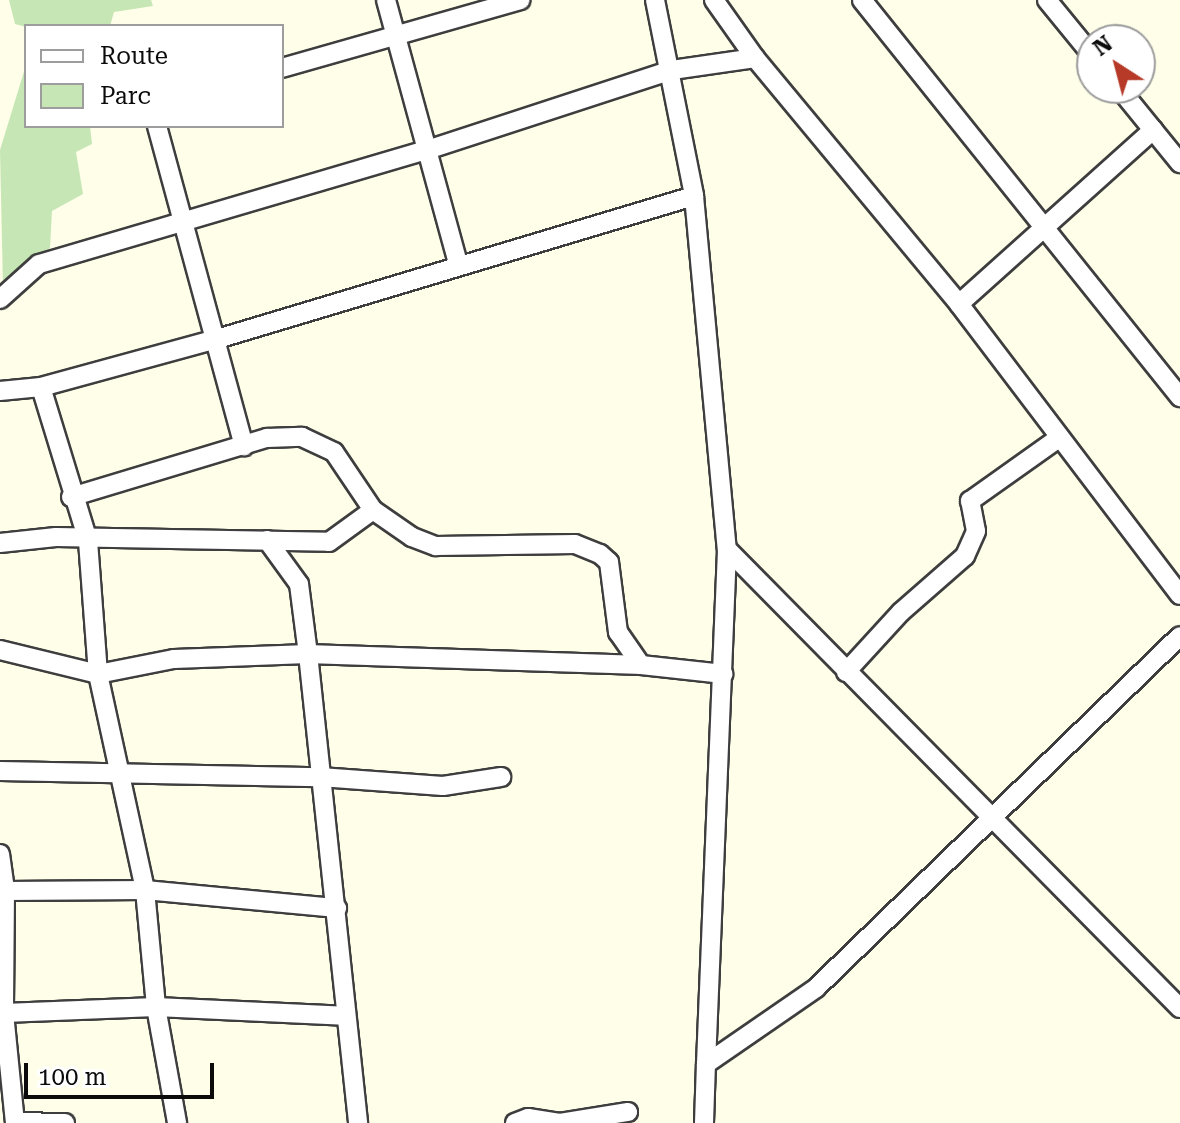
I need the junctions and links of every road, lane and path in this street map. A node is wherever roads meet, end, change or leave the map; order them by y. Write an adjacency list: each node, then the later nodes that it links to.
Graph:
1 (386, 0): 7 (street)
2 (520, 0): 7 (street)
3 (655, 0): 11 (street)
4 (714, 0): 9 (street)
5 (862, 0): 19 (street)
6 (1047, 0): 8 (street)
7 (397, 35): 10 (street); 15 (street)
8 (1076, 35)
9 (755, 58): 11 (street); 22 (street)
10 (284, 67)
11 (672, 70): 15 (street); 17 (street)
12 (1132, 104): 14 (street)
13 (158, 128): 18 (street)
14 (1153, 130): 16 (street); 19 (street)
15 (427, 150): 18 (street); 20 (street)
16 (1180, 163)
17 (694, 196): 20 (street); 34 (street)
18 (182, 220): 21 (street); 23 (street)
19 (1048, 229): 22 (street); 26 (street)
20 (458, 263): 23 (street)
21 (0, 299)
22 (959, 304): 27 (street)
23 (217, 339): 24 (street); 28 (street)
24 (41, 387): 25 (street); 29 (street)
25 (0, 391)
26 (1180, 397)
27 (1060, 437): 35 (street); 40 (street)
28 (244, 446): 29 (street); 30 (street)
29 (71, 497): 32 (street)
30 (373, 510): 31 (street); 39 (street)
31 (267, 540): 32 (street); 38 (street)
32 (88, 541): 33 (street); 41 (street)
33 (0, 543)
34 (727, 549): 40 (street); 42 (street)
35 (1180, 595)
36 (1180, 636): 47 (street)
37 (0, 650): 41 (street)
38 (308, 654): 39 (street); 41 (street); 45 (street)
39 (641, 665): 42 (street)
40 (846, 672): 47 (street)
41 (98, 674): 44 (street)
42 (724, 674): 56 (street)
43 (0, 771): 44 (street)
44 (117, 775): 45 (street); 49 (street)
45 (320, 777): 46 (street); 51 (street)
46 (501, 777)
47 (987, 817): 53 (street); 56 (street)
48 (0, 854): 50 (street)
49 (145, 890): 50 (street); 51 (street); 52 (street)
50 (5, 891): 54 (street)
51 (337, 908): 55 (street)
52 (156, 1007): 54 (street); 55 (street); 60 (street)
53 (1180, 1008)
54 (4, 1013): 58 (street)
55 (344, 1016): 61 (street)
56 (706, 1064): 63 (street)
57 (628, 1112): 62 (street)
58 (15, 1122): 59 (street)
59 (65, 1123)
60 (177, 1123)
61 (358, 1123)
62 (515, 1123)
63 (704, 1123)

